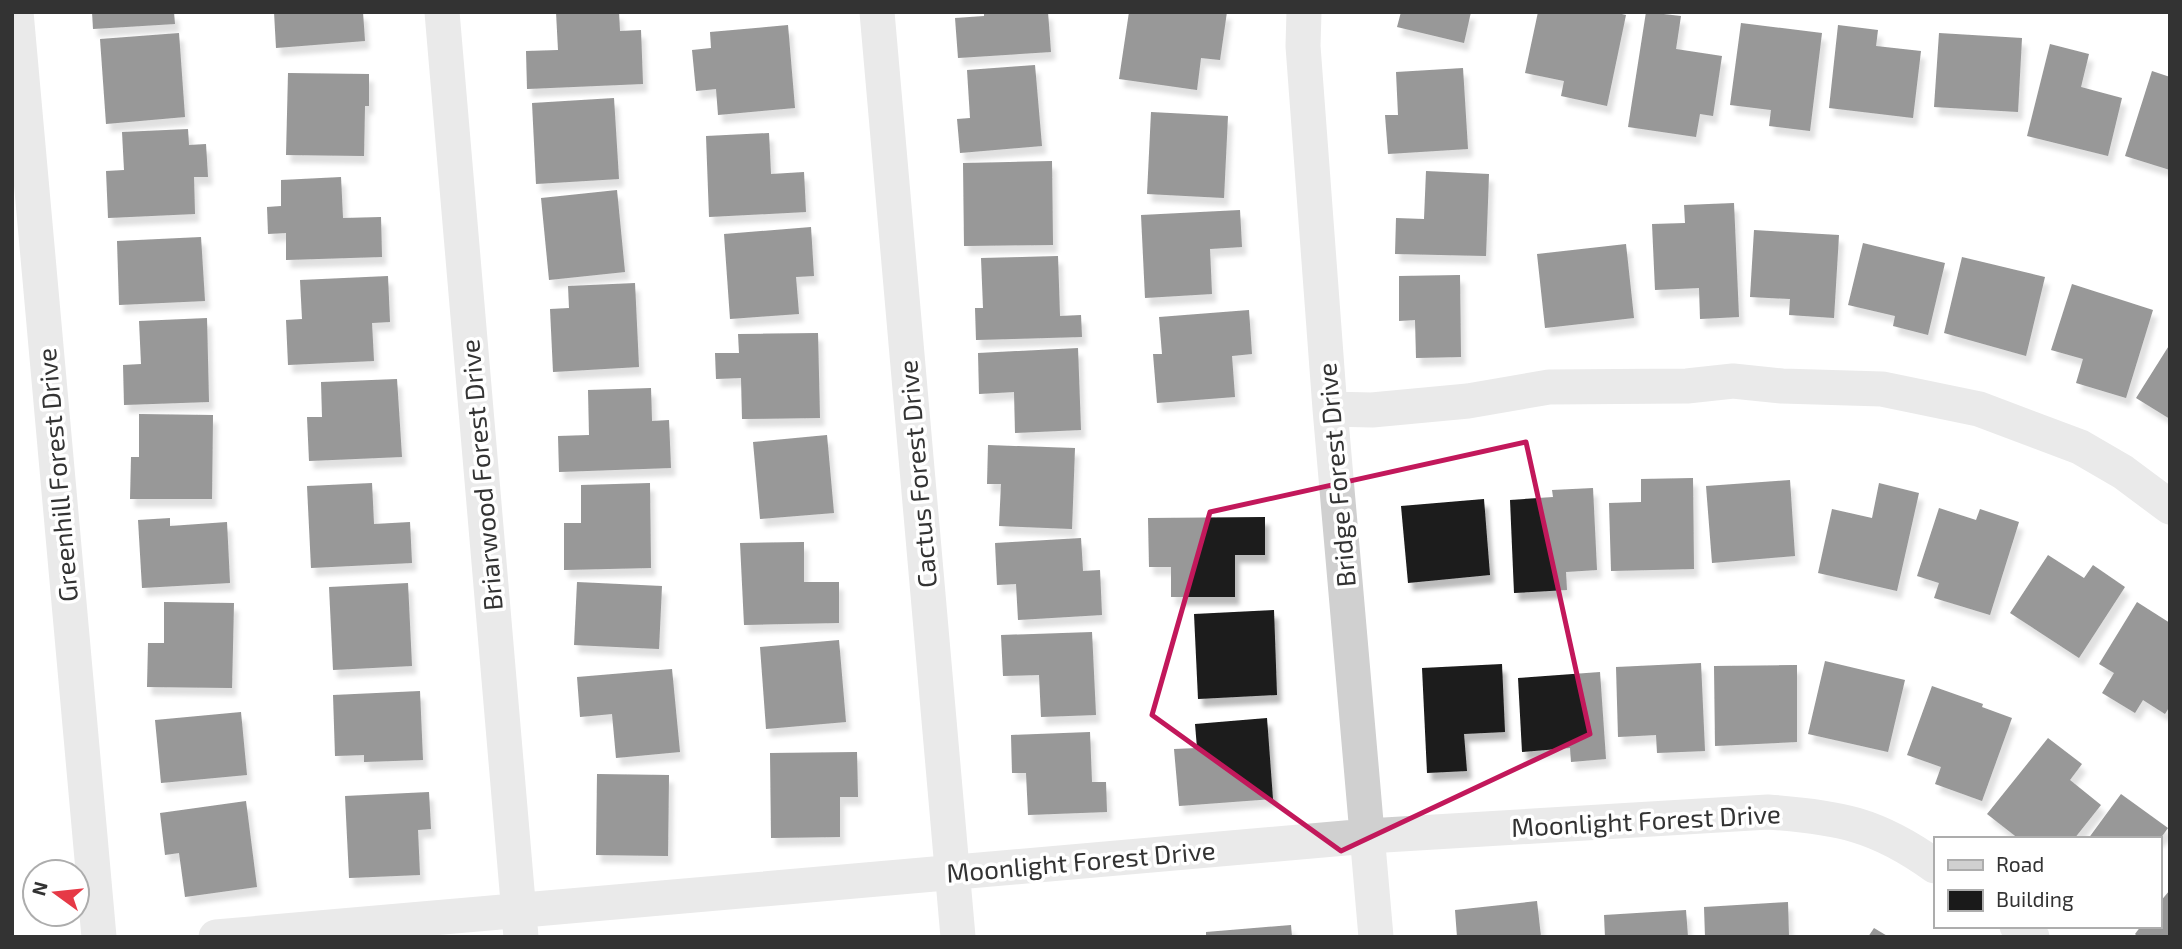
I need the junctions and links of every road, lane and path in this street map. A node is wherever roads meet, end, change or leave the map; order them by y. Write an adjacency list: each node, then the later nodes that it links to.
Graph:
1 (16, 12): 11 (street, Greenhill Forest Drive)
2 (442, 12): 10 (street, Briarwood Forest Drive)
3 (877, 12): 9 (street, Cactus Forest Drive)
4 (1304, 12): 5 (street, Bridge Forest Drive)
5 (1331, 408): 6 (street); 7 (street, Bridge Forest Drive)
6 (2170, 507)
7 (1368, 836): 8 (street, Moonlight Forest Drive); 9 (street, Moonlight Forest Drive); 14 (street, Bridge Forest Drive)
8 (1934, 865)
9 (953, 873): 10 (street, Moonlight Forest Drive); 13 (street, Cactus Forest Drive)
10 (520, 924): 12 (street, Moonlight Forest Drive)
11 (99, 937)
12 (216, 937)
13 (958, 937)
14 (1376, 937)

